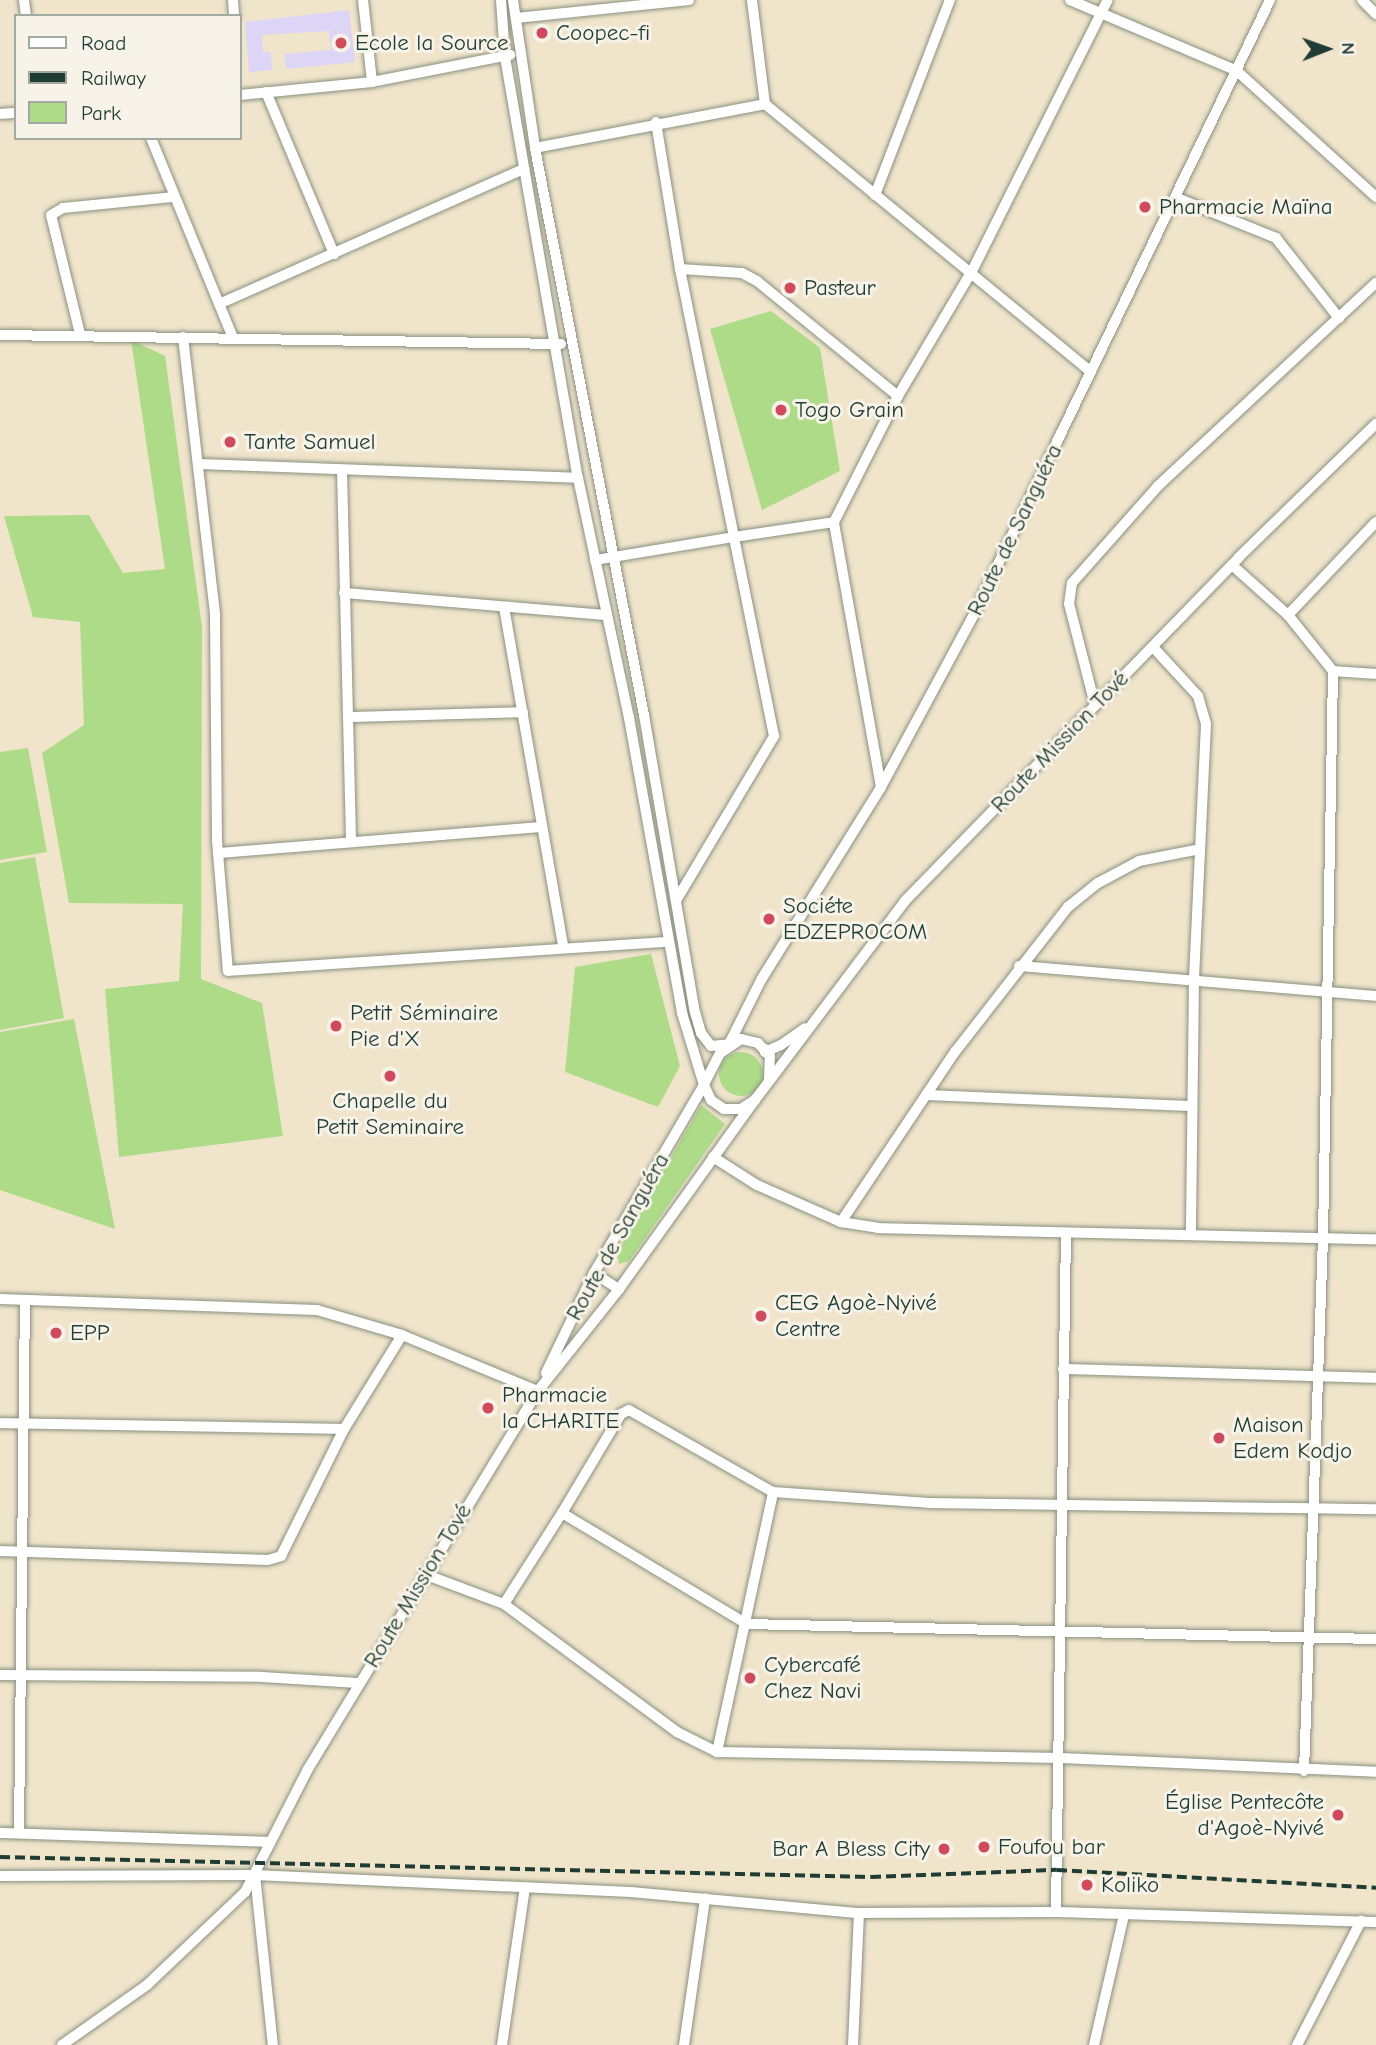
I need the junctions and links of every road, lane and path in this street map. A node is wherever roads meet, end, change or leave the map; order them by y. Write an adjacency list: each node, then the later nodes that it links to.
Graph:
1 (363, 0): 18 (street)
2 (501, 0): 16 (street)
3 (513, 0): 14 (street)
4 (689, 0): 11 (street)
5 (752, 0): 21 (street)
6 (950, 0): 26 (street)
7 (1070, 0): 12 (street)
8 (1108, 0): 12 (street)
9 (1270, 0): 17 (street, Route de Sanguéra)
10 (1362, 0): 13 (street)
11 (636, 2): 14 (street)
12 (1102, 14): 17 (street); 32 (street)
13 (1376, 14)
14 (516, 18): 15 (street)
15 (520, 51): 16 (street); 24 (street)
16 (505, 57): 18 (street); 25 (street)
17 (1237, 71): 28 (street); 29 (street, Route de Sanguéra)
18 (372, 82): 19 (street)
19 (266, 92): 20 (street); 30 (street)
20 (242, 95)
21 (765, 104): 22 (street); 26 (street)
22 (656, 122): 24 (street); 31 (street)
23 (152, 140): 27 (street)
24 (535, 148): 40 (street)
25 (524, 170): 30 (street); 41 (street)
26 (876, 195): 32 (street)
27 (174, 197): 34 (street); 36 (street)
28 (1376, 197)
29 (1177, 198): 35 (street); 42 (street, Route de Sanguéra)
30 (334, 254): 34 (street)
31 (680, 269): 43 (street); 50 (street)
32 (972, 271): 42 (street); 43 (street)
33 (1376, 283): 35 (street)
34 (219, 304): 39 (street)
35 (1339, 318): 61 (street)
36 (80, 334): 37 (street); 38 (street)
37 (0, 335)
38 (183, 337): 39 (street); 45 (street)
39 (233, 338): 41 (street)
40 (571, 343): 41 (street); 51 (street)
41 (556, 344): 47 (street)
42 (1091, 372): 64 (street, Route de Sanguéra)
43 (898, 396): 48 (street)
44 (1376, 424): 53 (street, Route Mission Tové)
45 (198, 464): 46 (street); 68 (street)
46 (342, 471): 47 (street); 54 (street)
47 (578, 478): 52 (street)
48 (834, 522): 50 (street); 64 (street)
49 (1376, 522): 57 (street)
50 (734, 537): 51 (street); 69 (street)
51 (612, 556): 52 (street); 69 (street)
52 (595, 560): 56 (street)
53 (1233, 565): 57 (street); 58 (street, Route Mission Tové)
54 (344, 593): 55 (street); 63 (street)
55 (504, 607): 56 (street); 62 (street)
56 (606, 615): 70 (street)
57 (1288, 615): 59 (street)
58 (1153, 647): 61 (street, Route Mission Tové); 67 (street)
59 (1333, 671): 60 (street); 75 (street)
60 (1376, 674)
61 (1096, 705): 77 (street, Route Mission Tové)
62 (523, 712): 63 (street); 65 (street)
63 (349, 717): 66 (street)
64 (881, 787): 73 (street, Route de Sanguéra)
65 (542, 827): 66 (street); 71 (street)
66 (351, 841): 68 (street)
67 (1200, 849): 72 (street); 74 (street)
68 (218, 853): 71 (street)
69 (677, 899): 79 (street)
70 (669, 942): 71 (street); 82 (street)
71 (563, 946)
72 (1019, 966): 74 (street); 83 (street)
73 (761, 980): 78 (street); 79 (street, Route de Sanguéra)
74 (1194, 980): 75 (street); 85 (street)
75 (1327, 993): 76 (street); 90 (street)
76 (1376, 996)
77 (818, 1018): 80 (street); 81 (street, Route Mission Tové)
78 (750, 1040): 79 (street); 80 (street)
79 (729, 1044): 82 (street, Route de Sanguéra)
80 (765, 1048): 81 (street)
81 (769, 1081): 84 (street, Route Mission Tové)
82 (704, 1085): 84 (street); 92 (street, Route de Sanguéra)
83 (926, 1095): 85 (street); 87 (street)
84 (755, 1100): 86 (street, Route Mission Tové)
85 (1191, 1106): 89 (street)
86 (713, 1157): 87 (street); 93 (street, Route Mission Tové)
87 (841, 1222): 88 (street)
88 (1066, 1233): 89 (street); 97 (street)
89 (1191, 1234): 90 (street)
90 (1323, 1238): 91 (street); 98 (street)
91 (1376, 1239)
92 (594, 1273): 93 (street); 100 (street, Route de Sanguéra)
93 (619, 1289): 100 (street, Route Mission Tové)
94 (0, 1299): 95 (street)
95 (25, 1300): 96 (street); 102 (street)
96 (402, 1335): 100 (street); 103 (street)
97 (1063, 1369): 98 (street); 105 (street)
98 (1317, 1377): 99 (street); 106 (street)
99 (1376, 1378)
100 (538, 1391): 111 (street, Route Mission Tové)
101 (0, 1423): 102 (street)
102 (22, 1424): 103 (street); 110 (street)
103 (344, 1429): 110 (street)
104 (773, 1492): 105 (street); 108 (street); 113 (street)
105 (1064, 1505): 106 (street); 114 (street)
106 (1313, 1508): 107 (street); 115 (street)
107 (1376, 1509)
108 (562, 1513): 112 (street); 113 (street)
109 (0, 1550): 110 (street)
110 (21, 1551): 118 (street)
111 (424, 1574): 112 (street); 119 (street, Route Mission Tové)
112 (504, 1604): 120 (street)
113 (747, 1624): 114 (street); 120 (street)
114 (1060, 1634): 115 (street); 121 (street)
115 (1310, 1636): 116 (street); 122 (street)
116 (1376, 1639)
117 (0, 1675): 118 (street)
118 (22, 1675): 119 (street); 125 (street)
119 (358, 1683): 126 (street, Route Mission Tové)
120 (717, 1752): 121 (street)
121 (1060, 1758): 122 (street); 131 (street)
122 (1304, 1771): 123 (street)
123 (1376, 1772)
124 (0, 1833): 125 (street)
125 (19, 1833): 126 (street)
126 (268, 1842): 127 (street, Route Mission Tové)
127 (255, 1875): 128 (street); 129 (street); 136 (street, Route Mission Tové); 137 (street)
128 (0, 1876)
129 (525, 1888): 130 (street); 138 (street)
130 (705, 1899): 132 (street); 139 (street)
131 (1056, 1912): 132 (street); 133 (street)
132 (859, 1913): 140 (street)
133 (1124, 1915): 134 (street); 141 (street)
134 (1361, 1921): 135 (street); 142 (street)
135 (1376, 1922)
136 (62, 2045)
137 (273, 2045)
138 (502, 2045)
139 (684, 2045)
140 (853, 2045)
141 (1094, 2045)
142 (1297, 2045)

